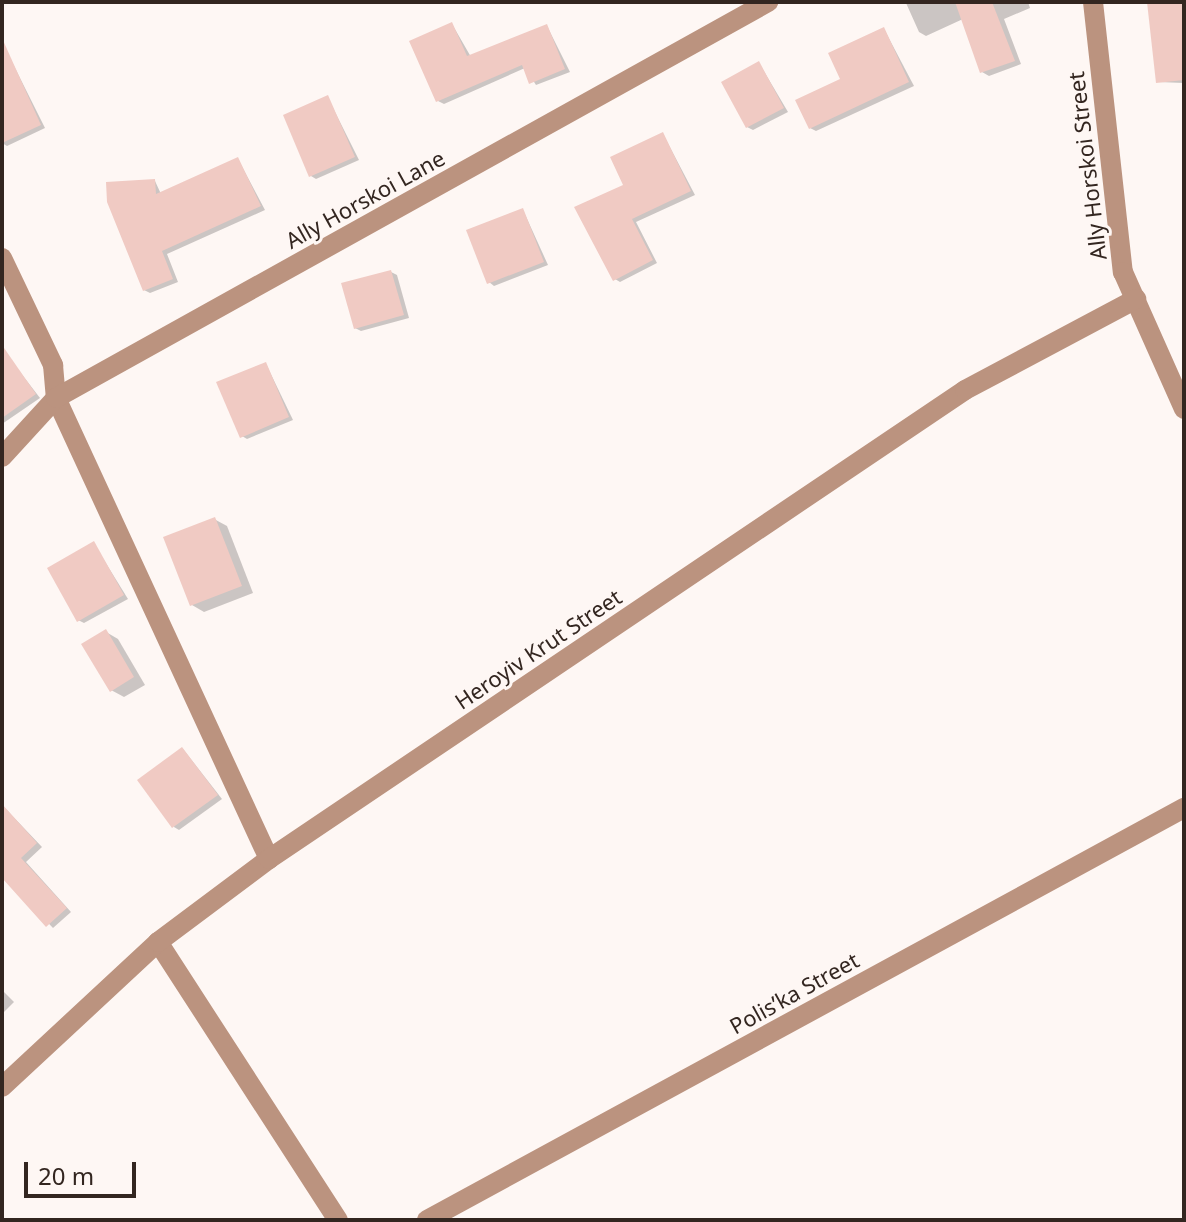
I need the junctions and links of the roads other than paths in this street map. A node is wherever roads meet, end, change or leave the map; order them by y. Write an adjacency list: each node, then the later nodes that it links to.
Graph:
1 (768, 2): 5 (street, Ally Horskoi Lane)
2 (1093, 2): 4 (street, Ally Horskoi Street)
3 (2, 258): 5 (street)
4 (1136, 299): 6 (street, Ally Horskoi Street); 9 (street, Heroyiv Krut Street)
5 (56, 398): 7 (street, Ally Horskoi Lane); 9 (street)
6 (1184, 409)
7 (2, 457)
8 (1184, 808): 13 (street, Polisʹka Street)
9 (269, 859): 10 (street, Heroyiv Krut Street)
10 (158, 942): 11 (street, Heroyiv Krut Street); 12 (street)
11 (2, 1087)
12 (338, 1220)
13 (427, 1220)

